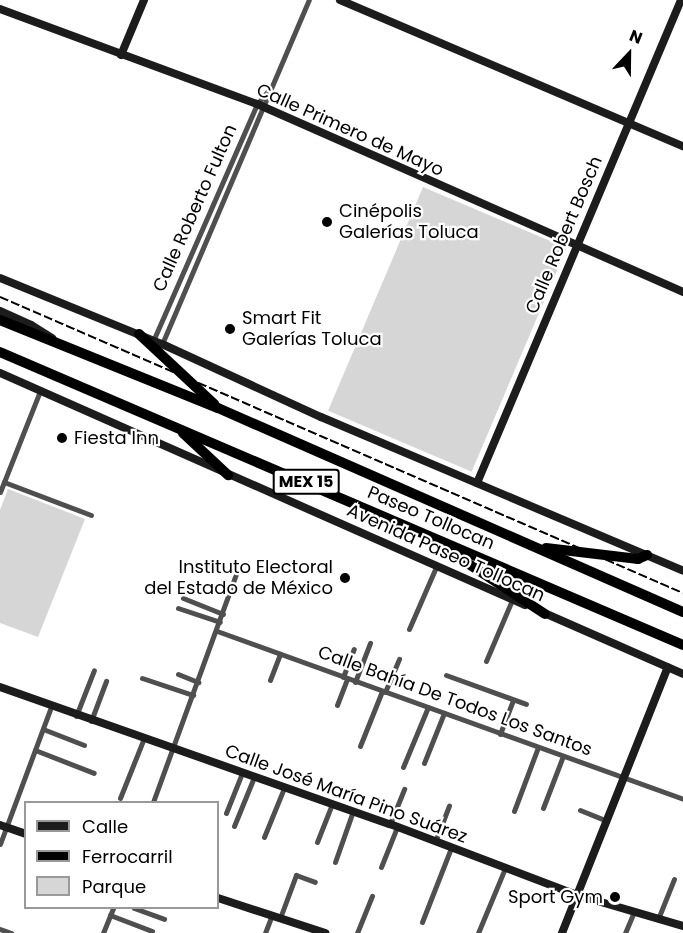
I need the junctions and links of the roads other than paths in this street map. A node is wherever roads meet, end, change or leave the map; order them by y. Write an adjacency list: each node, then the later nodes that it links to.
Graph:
1 (144, 0): 6 (main road)
2 (309, 0): 7 (street, Calle Roberto Fulton)
3 (339, 0): 8 (main road)
4 (681, 0): 8 (main road, Calle Robert Bosch)
5 (0, 9): 6 (main road, Calle Primero de Mayo)
6 (121, 55): 7 (main road, Calle Primero de Mayo)
7 (260, 106): 10 (main road, Calle Primero de Mayo); 16 (street, Calle Roberto Fulton); 18 (street, Calle Roberto Fulton)
8 (628, 123): 9 (main road); 10 (main road, Calle Robert Bosch)
9 (683, 146)
10 (576, 245): 12 (main road, Calle Primero de Mayo); 28 (main road, Calle Robert Bosch)
11 (0, 278): 15 (main road)
12 (683, 292)
13 (0, 311): 17 (main road, MEX 15)
14 (0, 320): 17 (highway)
15 (139, 334): 16 (main road); 24 (highway)
16 (153, 340): 18 (main road)
17 (58, 343): 24 (highway, Paseo Tollocan / MEX 15)
18 (162, 344): 28 (main road)
19 (0, 351): 21 (highway, Paseo Tollocan / MEX 15)
20 (0, 361): 21 (highway)
21 (36, 366): 25 (highway, Paseo Tollocan / MEX 15)
22 (0, 373): 23 (main road, Avenida Paseo Tollocan)
23 (40, 392): 26 (main road, Avenida Paseo Tollocan); 27 (street)
24 (218, 408): 32 (highway, Paseo Tollocan / MEX 15)
25 (176, 427): 26 (highway); 31 (highway, Paseo Tollocan / MEX 15)
26 (228, 475): 34 (main road, Avenida Paseo Tollocan)
27 (4, 482): 29 (street); 30 (street)
28 (477, 483): 33 (main road)
29 (0, 492)
30 (91, 515)
31 (437, 538): 42 (highway); 47 (highway, Paseo Tollocan / MEX 15)
32 (529, 545): 33 (highway); 40 (highway, Paseo Tollocan / MEX 15)
33 (647, 555): 36 (main road)
34 (436, 567): 38 (main road, Avenida Paseo Tollocan); 44 (street)
35 (237, 571): 41 (street)
36 (683, 571)
37 (183, 598): 41 (street)
38 (512, 600): 42 (main road, Avenida Paseo Tollocan); 51 (street)
39 (178, 608): 43 (street)
40 (683, 612)
41 (223, 614): 43 (street)
42 (545, 614): 52 (main road, Avenida Paseo Tollocan)
43 (220, 622): 45 (street)
44 (409, 629)
45 (216, 631): 49 (street, Calle Bahía De Todos Los Santos); 62 (street)
46 (370, 644): 61 (street)
47 (683, 645)
48 (354, 649): 58 (street)
49 (280, 654): 58 (street, Calle Bahía De Todos Los Santos); 59 (street)
50 (399, 659): 64 (street)
51 (486, 661)
52 (668, 667): 55 (main road, Avenida Paseo Tollocan); 88 (main road)
53 (94, 670): 72 (street)
54 (178, 674): 62 (street)
55 (683, 674)
56 (447, 675): 66 (street)
57 (142, 678): 65 (street)
58 (345, 678): 61 (street, Calle Bahía De Todos Los Santos); 68 (street)
59 (270, 680)
60 (106, 681): 73 (street)
61 (356, 681): 64 (street, Calle Bahía De Todos Los Santos)
62 (198, 682): 65 (street)
63 (0, 687): 69 (main road, Calle José María Pino Suárez)
64 (384, 691): 70 (street, Calle Bahía De Todos Los Santos); 78 (street)
65 (193, 695): 80 (street)
66 (513, 700): 67 (street); 75 (street)
67 (526, 704)
68 (337, 705)
69 (51, 707): 72 (main road, Calle José María Pino Suárez); 74 (street)
70 (428, 707): 71 (street, Calle Bahía De Todos Los Santos); 84 (street)
71 (444, 713): 75 (street, Calle Bahía De Todos Los Santos); 83 (street)
72 (76, 716): 73 (main road, Calle José María Pino Suárez)
73 (91, 721): 76 (main road, Calle José María Pino Suárez)
74 (43, 729): 77 (street); 81 (street)
75 (500, 734): 79 (street, Calle Bahía De Todos Los Santos)
76 (144, 738): 80 (main road, Calle José María Pino Suárez); 91 (street)
77 (84, 745)
78 (360, 746)
79 (538, 747): 82 (street, Calle Bahía De Todos Los Santos); 97 (street)
80 (174, 749): 86 (main road, Calle José María Pino Suárez); 93 (street)
81 (35, 750): 85 (street); 103 (street)
82 (563, 756): 88 (street, Calle Bahía De Todos Los Santos); 96 (street)
83 (424, 763)
84 (403, 767)
85 (94, 773)
86 (242, 773): 87 (main road, Calle José María Pino Suárez); 100 (street)
87 (254, 777): 89 (main road, Calle José María Pino Suárez); 102 (street)
88 (624, 778): 92 (street, Calle Bahía De Todos Los Santos); 101 (main road)
89 (284, 788): 94 (main road, Calle José María Pino Suárez); 106 (street)
90 (404, 789): 104 (street)
91 (120, 798)
92 (683, 799)
93 (153, 801)
94 (332, 804): 99 (main road, Calle José María Pino Suárez); 107 (street)
95 (449, 806): 108 (street)
96 (543, 808)
97 (513, 810)
98 (580, 810): 101 (street)
99 (353, 811): 104 (main road, Calle José María Pino Suárez); 111 (street)
100 (226, 813)
101 (607, 821): 116 (main road)
102 (234, 825)
103 (3, 826): 105 (main road); 109 (street)
104 (393, 826): 108 (main road, Calle José María Pino Suárez); 112 (street)
105 (24, 833)
106 (264, 837)
107 (317, 842)
108 (435, 842): 110 (main road, Calle José María Pino Suárez)
109 (0, 844)
110 (452, 848): 113 (main road, Calle José María Pino Suárez); 126 (street)
111 (335, 862)
112 (381, 867)
113 (505, 868): 116 (main road, Calle José María Pino Suárez); 135 (street)
114 (674, 879): 125 (street)
115 (315, 882): 123 (street)
116 (577, 895): 121 (main road, Calle José María Pino Suárez); 136 (main road)
117 (372, 896): 134 (street)
118 (219, 898): 123 (main road)
119 (113, 909): 122 (street)
120 (137, 909): 124 (street)
121 (634, 912): 125 (main road, Calle José María Pino Suárez); 137 (street)
122 (110, 915): 129 (street); 131 (street)
123 (276, 916): 132 (street); 133 (main road)
124 (164, 919)
125 (658, 919): 127 (main road, Calle José María Pino Suárez)
126 (422, 921)
127 (683, 926)
128 (0, 929): 130 (street)
129 (152, 931)
130 (11, 933)
131 (103, 933)
132 (265, 933)
133 (325, 933)
134 (357, 933)
135 (478, 933)
136 (562, 933)
137 (625, 933)

